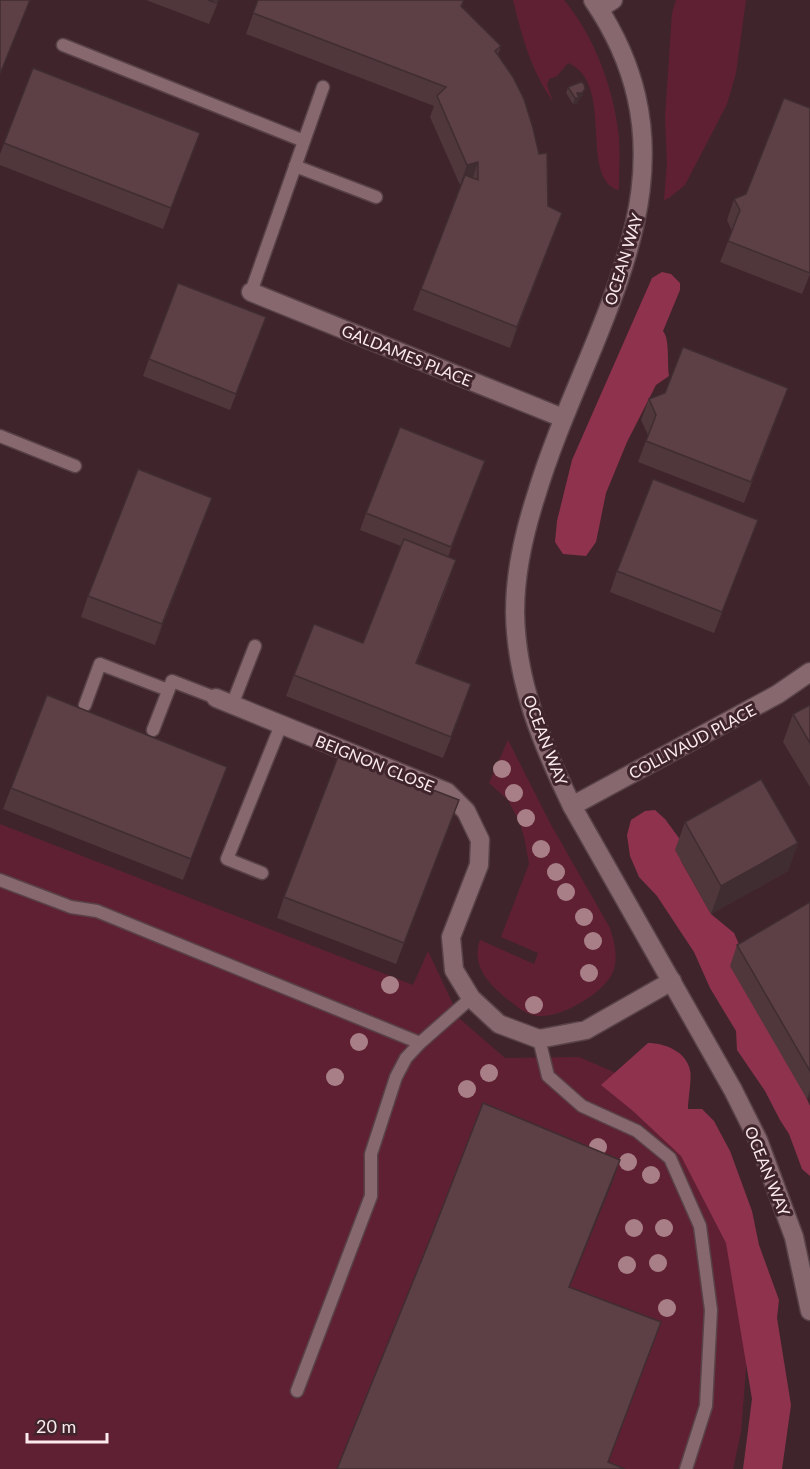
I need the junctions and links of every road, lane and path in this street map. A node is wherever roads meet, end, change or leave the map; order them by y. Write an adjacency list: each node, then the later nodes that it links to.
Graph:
1 (602, 3): 8 (street, OCEAN WAY)
2 (63, 45): 4 (lane)
3 (323, 87): 4 (lane)
4 (304, 141): 5 (lane)
5 (295, 166): 6 (lane); 7 (lane)
6 (376, 196)
7 (251, 292): 8 (street, GALDAMES PLACE)
8 (563, 418): 18 (street, OCEAN WAY)
9 (0, 436): 10 (lane)
10 (75, 466)
11 (255, 646): 14 (lane)
12 (810, 672): 18 (street, COLLIVAUD PLACE)
13 (168, 690): 14 (lane); 15 (lane); 17 (lane)
14 (224, 701): 16 (street, BEIGNON CLOSE)
15 (85, 705)
16 (281, 725): 19 (lane); 22 (street, BEIGNON CLOSE)
17 (153, 730)
18 (572, 806): 21 (street, OCEAN WAY)
19 (262, 873)
20 (0, 880): 24 (lane)
21 (672, 981): 23 (street); 25 (street, OCEAN WAY)
22 (471, 998): 23 (street, BEIGNON CLOSE); 24 (lane)
23 (538, 1039): 27 (lane)
24 (420, 1042): 26 (lane)
25 (810, 1311)
26 (297, 1391)
27 (686, 1469)

